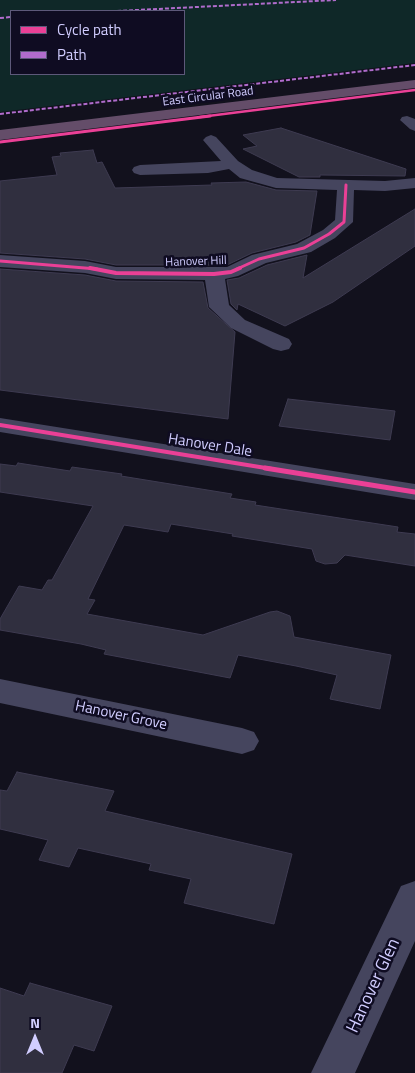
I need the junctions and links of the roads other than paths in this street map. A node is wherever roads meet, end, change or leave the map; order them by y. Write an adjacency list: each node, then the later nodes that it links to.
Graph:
1 (415, 72): 3 (highway, East Circular Road)
2 (415, 84): 4 (highway, East Circular Road)
3 (0, 122)
4 (0, 135)
5 (211, 140): 6 (street)
6 (232, 164): 7 (street); 9 (street)
7 (140, 170)
8 (415, 183): 9 (street)
9 (346, 185): 11 (street, Hanover Hill)
10 (0, 261): 11 (street, Hanover Hill)
11 (214, 274): 12 (street, Hanover Hill)
12 (281, 344)
13 (0, 425): 14 (street, Hanover Dale)
14 (415, 492)
15 (0, 691): 16 (street, Hanover Grove)
16 (242, 741)
17 (415, 898): 18 (street, Hanover Glen)
18 (333, 1073)

